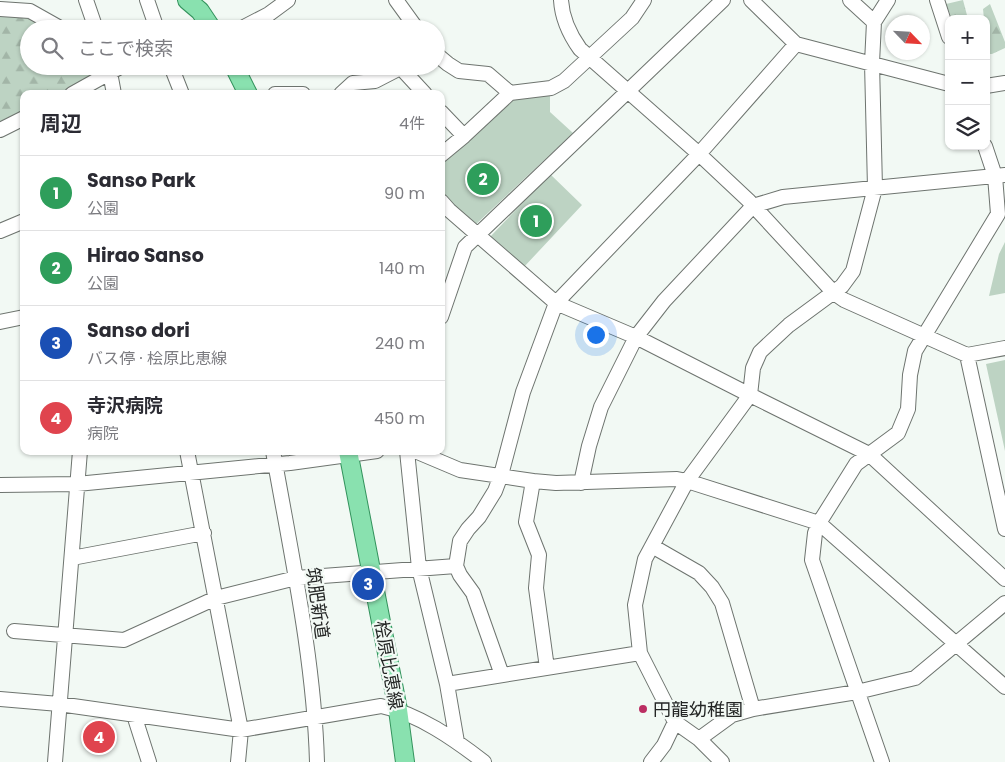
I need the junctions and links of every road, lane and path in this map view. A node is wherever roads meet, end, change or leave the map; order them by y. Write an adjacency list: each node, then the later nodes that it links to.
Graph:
1 (86, 0): 15 (street)
2 (147, 0): 16 (street)
3 (288, 0): 18 (street)
4 (396, 0): 19 (street)
5 (561, 0): 23 (street)
6 (644, 0): 23 (street)
7 (723, 0): 41 (street)
8 (751, 0): 22 (street)
9 (850, 0): 20 (street)
10 (888, 0): 20 (street)
11 (937, 0): 21 (street)
12 (196, 4): 17 (main road)
13 (0, 9): 14 (street)
14 (46, 20)
15 (93, 20)
16 (154, 20)
17 (206, 20)
18 (257, 20)
19 (410, 20)
20 (874, 22): 25 (street)
21 (945, 25)
22 (796, 44): 25 (street); 49 (street)
23 (590, 58): 41 (street); 42 (street)
24 (445, 62): 42 (street)
25 (872, 63): 32 (street); 51 (street)
26 (103, 75): 35 (street)
27 (114, 75): 36 (street)
28 (175, 75): 37 (street)
29 (238, 75): 38 (main road)
30 (387, 75): 39 (street)
31 (409, 75): 40 (street)
32 (945, 83)
33 (1005, 83): 34 (street)
34 (990, 85)
35 (78, 90)
36 (114, 90)
37 (180, 90)
38 (246, 90)
39 (345, 90)
40 (422, 90)
41 (628, 91): 49 (street); 56 (street)
42 (510, 93): 46 (street)
43 (445, 116): 46 (street)
44 (20, 120): 45 (street)
45 (0, 130)
46 (464, 136): 48 (street)
47 (987, 150): 50 (street)
48 (445, 152)
49 (699, 154): 53 (street); 58 (street)
50 (1000, 175): 51 (street); 62 (street)
51 (875, 188): 53 (street); 57 (street)
52 (445, 206): 56 (street)
53 (753, 206): 57 (street); 63 (street)
54 (20, 223): 55 (street)
55 (0, 231)
56 (477, 234): 58 (street); 59 (street)
57 (834, 293): 62 (street); 66 (street)
58 (556, 303): 63 (street); 76 (street)
59 (445, 305)
60 (20, 318): 61 (street)
61 (0, 322)
62 (924, 336): 65 (street); 67 (street)
63 (636, 337): 66 (street); 79 (street)
64 (1005, 348): 65 (street)
65 (967, 355): 83 (street)
66 (750, 395): 67 (street); 77 (street)
67 (869, 454): 82 (street); 91 (street)
68 (80, 455): 80 (street)
69 (188, 455): 75 (street)
70 (319, 455): 74 (street)
71 (349, 455): 89 (main road, 桧原比恵線)
72 (406, 455): 88 (street)
73 (424, 455): 76 (street)
74 (274, 458): 75 (street); 90 (street, 筑肥新道)
75 (191, 473): 80 (street); 84 (street)
76 (501, 475): 78 (street); 87 (street)
77 (687, 480): 79 (street); 82 (street); 85 (street)
78 (533, 481): 79 (street); 98 (street)
79 (580, 483)
80 (77, 484): 81 (street); 86 (street)
81 (0, 485)
82 (819, 523): 96 (street); 102 (street)
83 (1005, 529)
84 (204, 533): 86 (street); 92 (street)
85 (652, 546): 97 (street); 105 (street)
86 (72, 558): 95 (street)
87 (456, 566): 88 (street); 99 (street)
88 (419, 568): 89 (street); 100 (street)
89 (372, 573): 90 (street); 106 (main road, 桧原比恵線)
90 (296, 578): 92 (street); 108 (street, 筑肥新道)
91 (1005, 579)
92 (216, 598): 95 (street); 110 (street)
93 (1005, 603): 96 (street)
94 (14, 631): 95 (street)
95 (64, 636): 104 (street)
96 (955, 644): 101 (street); 102 (street)
97 (640, 653): 98 (street); 109 (street)
98 (547, 668): 99 (street)
99 (502, 676): 100 (street)
100 (447, 684): 112 (street)
101 (1005, 687)
102 (857, 692): 105 (street); 121 (street)
103 (0, 699): 104 (street)
104 (59, 704): 107 (street); 114 (street)
105 (753, 709): 111 (street)
106 (398, 710): 108 (street); 112 (street); 117 (main road, 桧原比恵線)
107 (134, 715): 110 (street); 113 (street)
108 (315, 717): 110 (street); 116 (street, 筑肥新道)
109 (675, 722): 111 (street); 119 (street)
110 (241, 730): 115 (street)
111 (699, 739): 120 (street)
112 (457, 742): 118 (street)
113 (143, 761)
114 (55, 762)
115 (238, 762)
116 (317, 762)
117 (405, 762)
118 (484, 762)
119 (651, 762)
120 (722, 762)
121 (882, 762)

